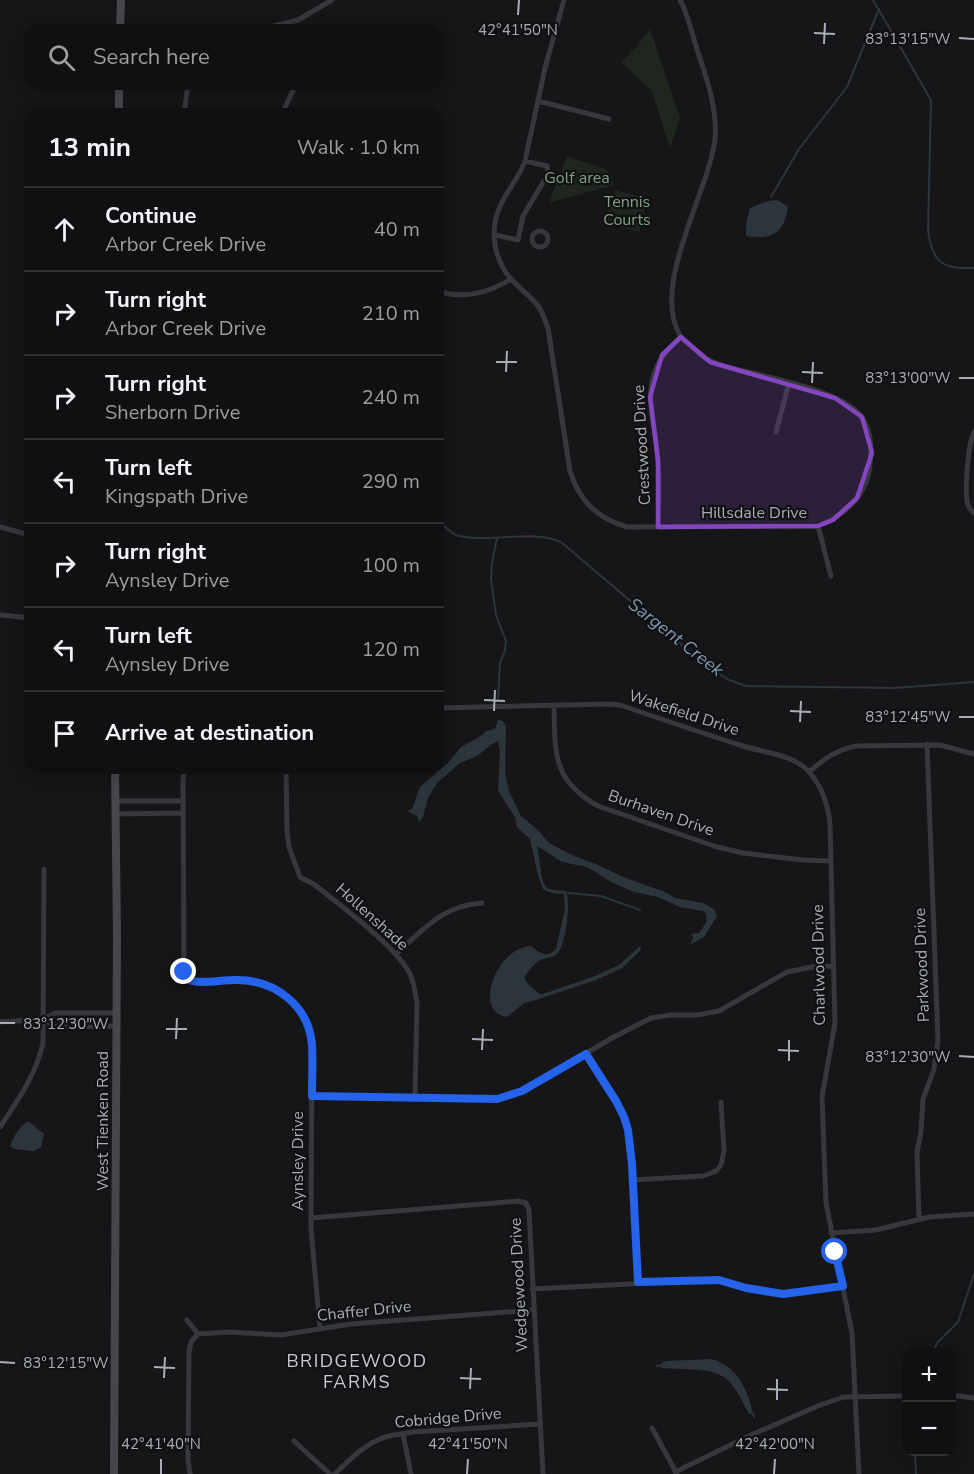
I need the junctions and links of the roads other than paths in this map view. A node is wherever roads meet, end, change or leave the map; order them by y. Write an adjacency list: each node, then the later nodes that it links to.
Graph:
1 (121, 0): 5 (street)
2 (332, 0): 6 (street)
3 (564, 0): 10 (street, Hillsdale Drive)
4 (680, 0): 21 (street)
5 (120, 24)
6 (296, 24)
7 (119, 90): 11 (street)
8 (187, 90): 12 (street)
9 (293, 90): 13 (street)
10 (538, 101): 14 (street); 15 (street, Hillsdale Drive)
11 (119, 108)
12 (185, 108)
13 (285, 108)
14 (609, 119)
15 (525, 161): 16 (street, Hillsdale Drive); 17 (street)
16 (495, 236): 17 (street); 19 (street, Hillsdale Drive)
17 (518, 240): 18 (street)
18 (534, 243)
19 (511, 279): 20 (street); 28 (street, Hillsdale Drive)
20 (444, 292)
21 (681, 337): 22 (street, Hillsdale Drive); 28 (street, Crestwood Drive)
22 (789, 383): 23 (street); 26 (street, Hillsdale Drive)
23 (776, 432)
24 (974, 432): 25 (street)
25 (973, 512)
26 (818, 526): 28 (street, Hillsdale Drive); 30 (street)
27 (0, 527): 29 (street)
28 (658, 527)
29 (24, 533)
30 (831, 576)
31 (0, 615): 32 (street)
32 (24, 617)
33 (554, 705): 34 (street, Wakefield Drive); 37 (street, Wakefield Drive); 45 (street, Burhaven Drive)
34 (444, 708)
35 (927, 744): 36 (street); 37 (street); 62 (street, Parkwood Drive)
36 (974, 754)
37 (809, 771): 45 (street, Charlwood Drive)
38 (115, 774): 41 (street, West Tienken Road)
39 (184, 774): 42 (street, Aynsley Drive)
40 (286, 774): 48 (street, Hollenshade)
41 (116, 801): 42 (street); 44 (street, West Tienken Road)
42 (183, 801): 43 (street, Aynsley Drive)
43 (183, 813): 44 (street); 55 (street, Aynsley Drive)
44 (115, 814): 50 (street, West Tienken Road)
45 (831, 861): 49 (street, Charlwood Drive)
46 (44, 868): 51 (street)
47 (482, 903): 48 (street)
48 (396, 954): 56 (street, Hollenshade)
49 (834, 966): 54 (street); 63 (street, Charlwood Drive)
50 (116, 1012): 51 (street); 53 (street, West Tienken Road)
51 (44, 1019): 52 (street); 53 (street); 58 (street)
52 (0, 1022)
53 (116, 1026): 80 (street, West Tienken Road)
54 (586, 1054): 56 (street); 59 (street)
55 (312, 1096): 56 (street); 61 (street, Aynsley Drive)
56 (416, 1097)
57 (721, 1102): 59 (street)
58 (0, 1127)
59 (632, 1180): 64 (street)
60 (974, 1215): 62 (street)
61 (311, 1218): 66 (street, Wedgewood Drive); 69 (street, Aynsley Drive)
62 (919, 1219): 63 (street)
63 (831, 1233): 65 (street, Charlwood Drive)
64 (638, 1282): 65 (street); 66 (street)
65 (843, 1286): 73 (street)
66 (532, 1289): 67 (street, Wedgewood Drive)
67 (533, 1310): 69 (street, Chaffer Drive); 75 (street, Wedgewood Drive)
68 (187, 1320): 70 (street)
69 (320, 1329): 70 (street, Chaffer Drive)
70 (198, 1334): 81 (street)
71 (902, 1396): 73 (street)
72 (956, 1396): 74 (street)
73 (855, 1397): 79 (street); 86 (street)
74 (974, 1398)
75 (540, 1424): 77 (street, Cobridge Drive); 85 (street, Wedgewood Drive)
76 (652, 1428): 79 (street)
77 (404, 1434): 83 (street, Cobridge Drive); 84 (street)
78 (294, 1441): 82 (street)
79 (676, 1473)
80 (114, 1474)
81 (190, 1474)
82 (330, 1474)
83 (335, 1474)
84 (411, 1474)
85 (543, 1474)
86 (859, 1474)

